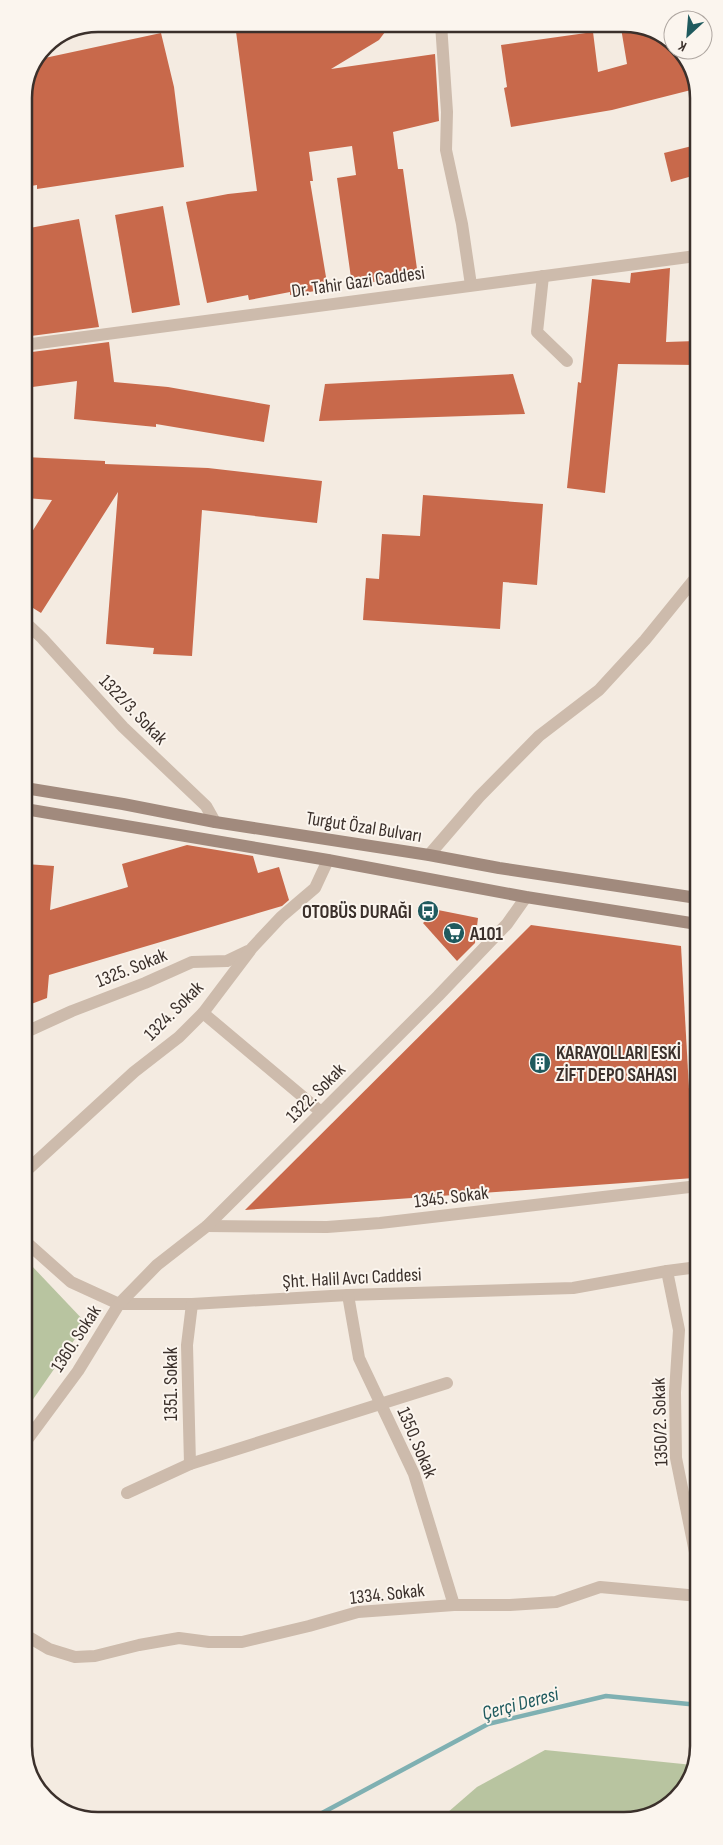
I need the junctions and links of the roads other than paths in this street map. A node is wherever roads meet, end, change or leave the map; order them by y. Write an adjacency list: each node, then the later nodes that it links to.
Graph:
1 (442, 33): 4 (street)
2 (690, 257): 3 (street, Dr. Tahir Gazi Caddesi)
3 (542, 276): 4 (street, Dr. Tahir Gazi Caddesi); 6 (street)
4 (471, 285): 5 (street, Dr. Tahir Gazi Caddesi)
5 (33, 344)
6 (567, 361)
7 (690, 583): 12 (street)
8 (33, 629): 11 (street, 1322/3. Sokak)
9 (33, 789): 11 (main road, Turgut Özal Bulvarı)
10 (33, 809): 13 (main road)
11 (215, 822): 12 (main road, Turgut Özal Bulvarı)
12 (429, 855): 15 (main road, Turgut Özal Bulvarı)
13 (328, 860): 14 (main road); 17 (street, 1324. Sokak)
14 (526, 897): 16 (main road); 20 (street, 1322. Sokak)
15 (690, 897)
16 (690, 923)
17 (252, 948): 18 (street, 1324. Sokak); 19 (street, 1325. Sokak)
18 (203, 1013): 20 (street); 21 (street, 1324. Sokak)
19 (32, 1029)
20 (321, 1112): 23 (street, 1322. Sokak)
21 (32, 1165)
22 (690, 1187): 23 (street, 1345. Sokak)
23 (207, 1226): 28 (street, 1322. Sokak)
24 (32, 1248): 28 (street, Şht. Halil Avcı Caddesi)
25 (690, 1268): 26 (street, Şht. Halil Avcı Caddesi)
26 (667, 1271): 27 (street, Şht. Halil Avcı Caddesi); 35 (street, 1350/2. Sokak)
27 (348, 1295): 29 (street, Şht. Halil Avcı Caddesi); 31 (street, 1350. Sokak)
28 (119, 1304): 29 (street, Şht. Halil Avcı Caddesi); 32 (street, 1360. Sokak)
29 (192, 1304): 33 (street, 1351. Sokak)
30 (447, 1383): 31 (street)
31 (382, 1403): 33 (street); 37 (street, 1350. Sokak)
32 (32, 1433)
33 (190, 1464): 34 (street)
34 (127, 1492)
35 (690, 1527)
36 (690, 1595): 37 (street, 1334. Sokak)
37 (454, 1605): 38 (street, 1334. Sokak)
38 (32, 1639)

